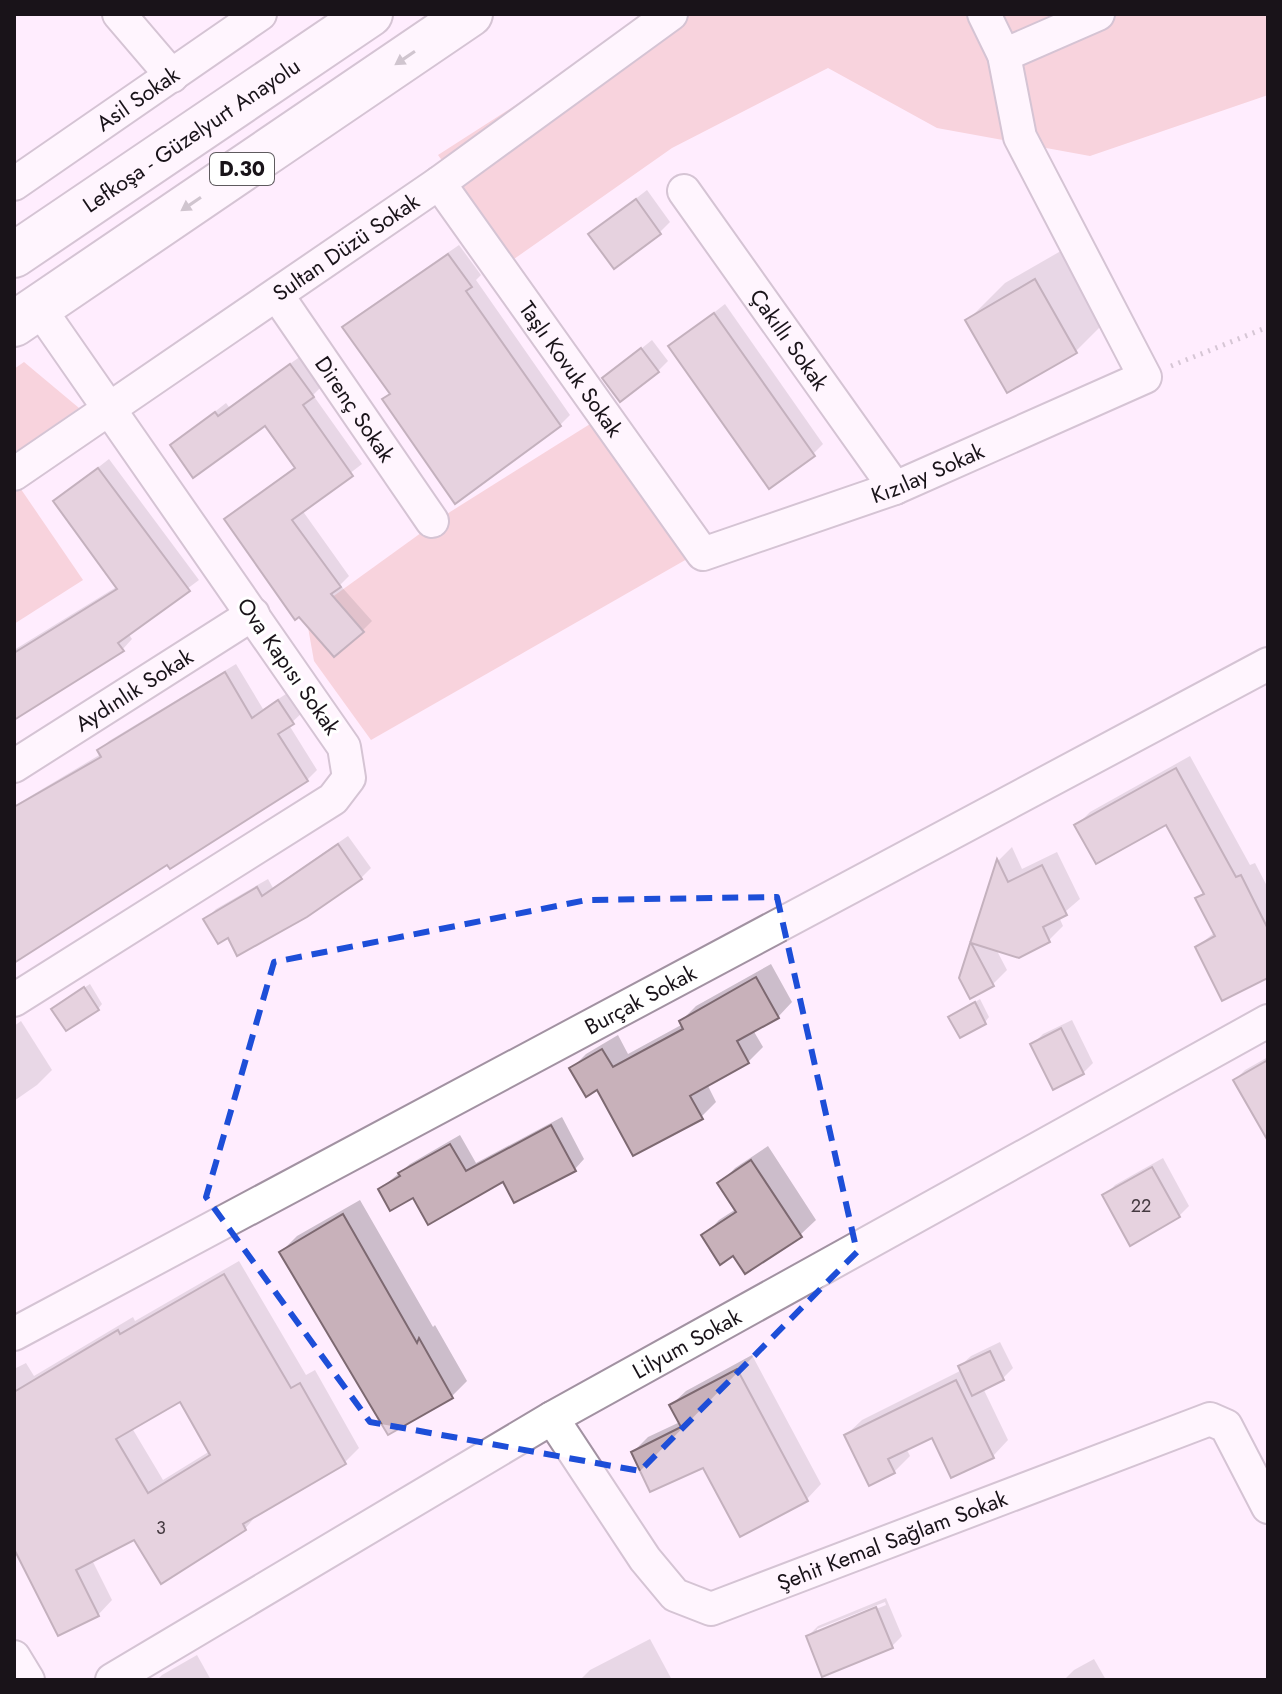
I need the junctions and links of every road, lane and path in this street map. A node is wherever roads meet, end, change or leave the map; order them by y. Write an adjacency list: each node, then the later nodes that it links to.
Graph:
1 (119, 14): 9 (street)
2 (260, 14): 9 (street, Asil Sokak)
3 (370, 14): 13 (highway, Lefkoşa - Güzelyurt Anayolu / D.30)
4 (470, 14): 15 (highway, D.30, one-way to 15)
5 (671, 14): 10 (street, Sultan Düzü Sokak)
6 (984, 14): 8 (street)
7 (1098, 14): 8 (street)
8 (1004, 55): 17 (street)
9 (172, 76): 11 (street, Asil Sokak)
10 (439, 183): 14 (street, Sultan Düzü Sokak); 22 (street, Taşlı Kovuk Sokak)
11 (14, 184)
12 (684, 191): 20 (street, Çakıllı Sokak)
13 (14, 255)
14 (277, 295): 18 (street, Sultan Düzü Sokak); 21 (street, Direnç Sokak)
15 (26, 316): 18 (street, Ova Kapısı Sokak)
16 (1268, 327): 17 (path)
17 (1145, 377): 20 (street, Kızılay Sokak)
18 (110, 408): 19 (street, Sultan Düzü Sokak); 23 (street, Ova Kapısı Sokak)
19 (14, 474)
20 (895, 488): 22 (street, Kızılay Sokak)
21 (432, 521)
22 (703, 554)
23 (253, 614): 25 (street, Aydınlık Sokak); 26 (street, Ova Kapısı Sokak)
24 (1268, 664): 28 (street, Burçak Sokak)
25 (14, 766)
26 (14, 1000)
27 (1268, 1021): 29 (street, Lilyum Sokak)
28 (14, 1334)
29 (552, 1418): 30 (street, Şehit Kemal Sağlam Sokak); 33 (street, Lilyum Sokak)
30 (1268, 1507)
31 (14, 1657): 32 (street)
32 (28, 1680)
33 (112, 1680)

